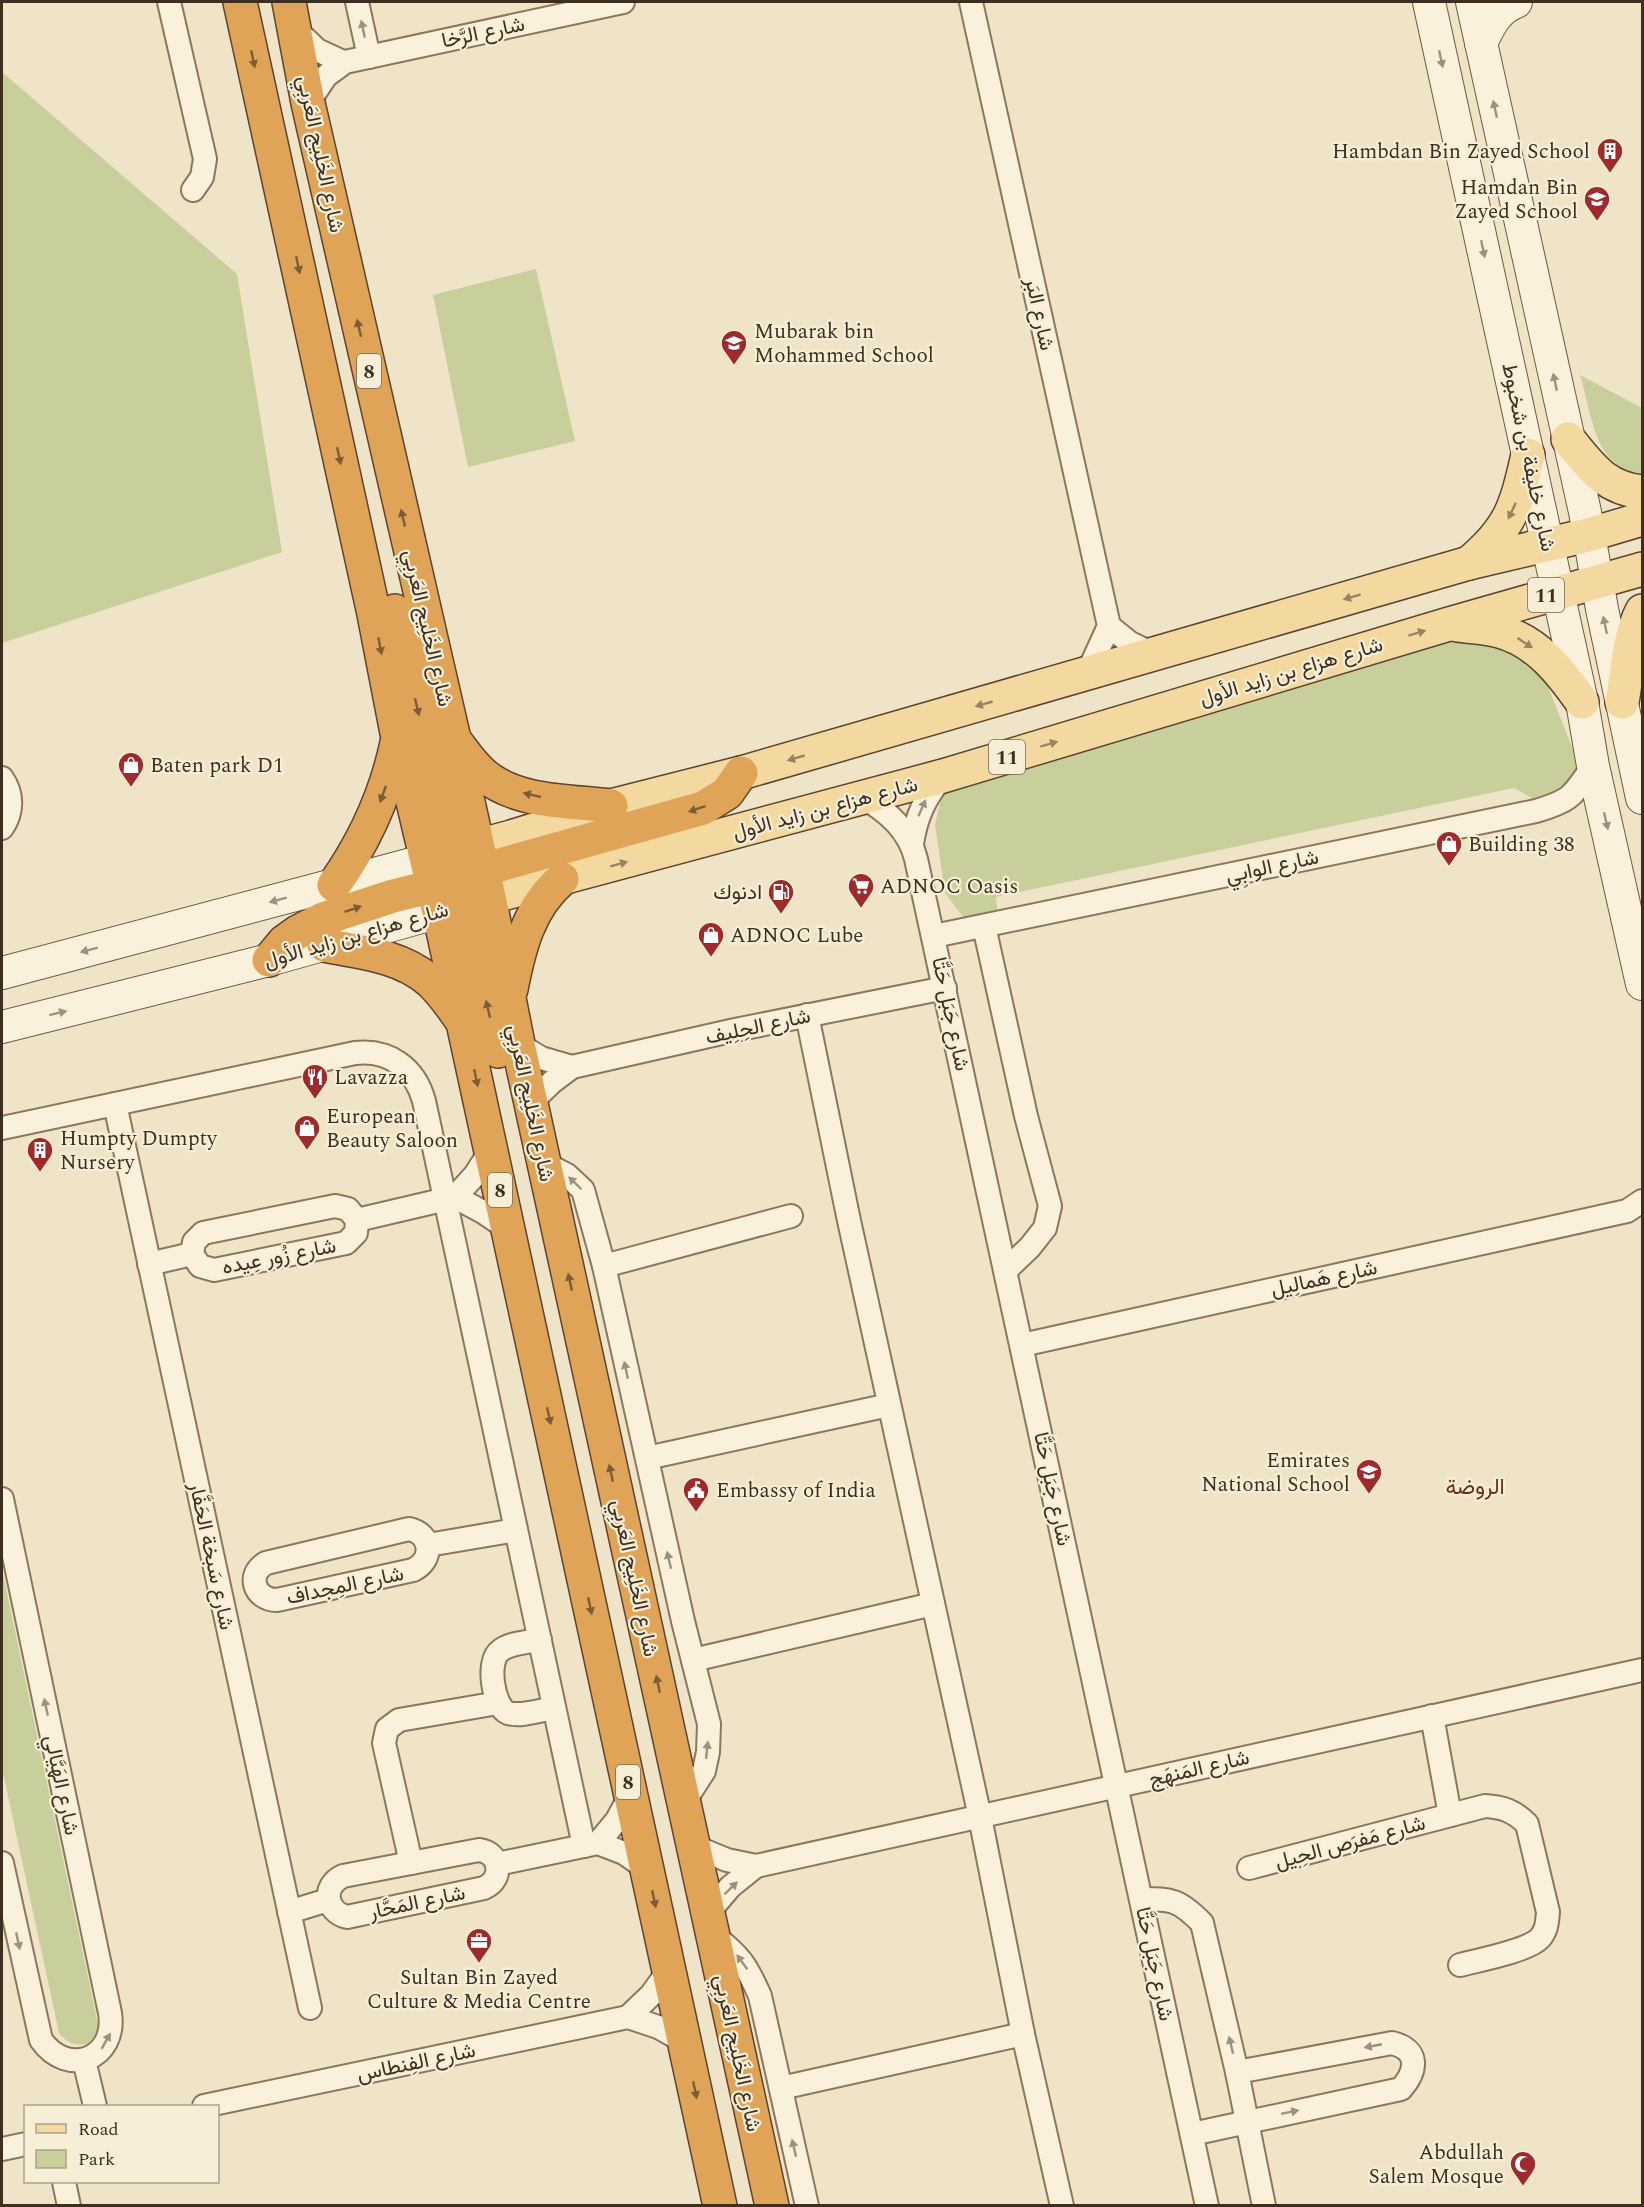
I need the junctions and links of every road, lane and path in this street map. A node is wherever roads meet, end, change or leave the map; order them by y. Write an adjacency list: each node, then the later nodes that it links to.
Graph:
1 (169, 2): 15 (street)
2 (240, 2): 20 (highway, شارع الخَلِيج العَربِي / 8, one-way to 20)
3 (357, 2): 12 (street, one-way to 3)
4 (623, 2): 9 (street, شارع الرَّخا)
5 (971, 2): 29 (street, شارع البَر)
6 (1429, 2): 17 (main road, شارع خليفة بن شخبوط, one-way to 17)
7 (1472, 2): 11 (main road, شارع خليفة بن شخبوط)
8 (1516, 2): 11 (main road)
9 (556, 9): 12 (street, شارع الرَّخا)
10 (292, 16): 13 (street); 14 (highway, شارع الخَلِيج العَربِي / 8)
11 (1481, 43): 16 (main road, شارع خليفة بن شخبوط, one-way to 11)
12 (369, 57): 13 (street, شارع الرَّخا)
13 (343, 62): 14 (street)
14 (308, 103): 35 (highway, شارع الخَلِيج العَربِي / 8, one-way to 14)
15 (193, 190)
16 (1568, 439): 18 (main road); 21 (main road, شارع خليفة بن شخبوط)
17 (1528, 456): 22 (main road, شارع خليفة بن شخبوط); 23 (main road, one-way to 23)
18 (1642, 492)
19 (1642, 519): 21 (main road, شارع هزاع بن زايد الأول / 11)
20 (357, 535): 34 (highway, شارع الخَلِيج العَربِي / 8, one-way to 34); 46 (highway, one-way to 46)
21 (1588, 535): 22 (main road, شارع هزاع بن زايد الأول / 11); 25 (main road, شارع خليفة بن شخبوط)
22 (1548, 544): 23 (main road, شارع هزاع بن زايد الأول / 11); 26 (main road, شارع خليفة بن شخبوط)
23 (1469, 563): 30 (main road, شارع هزاع بن زايد الأول / 11, one-way to 30)
24 (1642, 569): 25 (main road, شارع هزاع بن زايد الأول / 11)
25 (1598, 582): 26 (main road, شارع هزاع بن زايد الأول / 11); 33 (main road, شارع خليفة بن شخبوط, one-way to 25)
26 (1558, 592): 28 (main road, شارع هزاع بن زايد الأول / 11); 32 (main road, شارع خليفة بن شخبوط)
27 (1642, 611): 33 (main road)
28 (1449, 624): 32 (main road, one-way to 32); 39 (main road, شارع هزاع بن زايد الأول / 11, one-way to 28)
29 (1109, 626): 30 (street); 31 (street)
30 (1155, 655): 31 (main road, شارع هزاع بن زايد الأول / 11)
31 (1087, 674): 38 (main road, شارع هزاع بن زايد الأول / 11, one-way to 38)
32 (1582, 702): 36 (main road, شارع خليفة بن شخبوط)
33 (1622, 702): 37 (main road, شارع خليفة بن شخبوط)
34 (398, 738): 46 (highway, شارع الخَلِيج العَربِي / 8); 48 (highway, one-way to 48)
35 (454, 739): 43 (highway, one-way to 35); 46 (highway, شارع الخَلِيج العَربِي / 8)
36 (1593, 766): 49 (street, شارع الوابِي); 54 (main road, شارع خليفة بن شخبوط, one-way to 54)
37 (1639, 769): 42 (main road, شارع خليفة بن شخبوط)
38 (741, 773): 43 (main road, شارع هزاع بن زايد الأول / 11); 46 (highway, one-way to 46)
39 (943, 776): 41 (main road, شارع هزاع بن زايد الأول / 11); 45 (street, شارع جَبَل حَتَّا, one-way to 39)
40 (2, 778): 44 (street)
41 (863, 797): 45 (street, شارع جَبَل حَتَّا); 47 (main road, شارع هزاع بن زايد الأول / 11, one-way to 41)
42 (1642, 798)
43 (611, 806): 46 (main road, شارع هزاع بن زايد الأول / 11)
44 (2, 828)
45 (912, 844): 50 (street, شارع جَبَل حَتَّا)
46 (459, 879): 47 (main road, شارع هزاع بن زايد الأول / 11); 48 (main road, شارع هزاع بن زايد الأول / 11); 51 (main road, شارع هزاع بن زايد الأول / 11); 52 (highway, one-way to 46); 56 (highway, شارع الخَلِيج العَربِي / 8); 58 (highway, شارع الخَلِيج العَربِي / 8); 66 (highway, one-way to 46)
47 (562, 879): 56 (highway)
48 (334, 885): 53 (main road, شارع هزاع بن زايد الأول / 11, one-way to 53)
49 (984, 926): 50 (street, شارع الوابِي); 75 (street)
50 (934, 936): 55 (street, شارع جَبَل حَتَّا)
51 (324, 945): 52 (main road, شارع هزاع بن زايد الأول / 11); 58 (highway)
52 (269, 960): 59 (main road, شارع هزاع بن زايد الأول / 11, one-way to 52)
53 (2, 973)
54 (1642, 984)
55 (945, 988): 57 (street, شارع الحِلِيف); 75 (street, شارع جَبَل حَتَّا)
56 (509, 996): 60 (highway, شارع الخَلِيج العَربِي / 8)
57 (807, 1016): 61 (street, شارع الحِلِيف); 77 (street)
58 (463, 1021): 65 (highway, شارع الخَلِيج العَربِي / 8, one-way to 65)
59 (2, 1027)
60 (518, 1044): 61 (street, شارع الحِلِيف); 62 (highway, شارع الخَلِيج العَربِي / 8)
61 (572, 1067): 62 (street, شارع الحِلِيف)
62 (530, 1103): 66 (highway, شارع الخَلِيج العَربِي / 8)
63 (115, 1104): 64 (street); 67 (street); 73 (street, شارع سَبخة الحَفَّار)
64 (2, 1128)
65 (491, 1150): 67 (street); 71 (highway, شارع الخَلِيج العَربِي / 8)
66 (541, 1151): 74 (street, one-way to 66); 93 (highway, شارع الخَلِيج العَربِي / 8, one-way to 66)
67 (450, 1199): 70 (street, شارع زُور عِيده); 71 (street); 80 (street)
68 (1637, 1209): 76 (street, شارع هَمالِيل)
69 (791, 1216): 74 (street)
70 (357, 1220): 72 (street, شارع زُور عِيده); 72 (street, شارع زُور عِيده)
71 (508, 1229): 92 (highway, شارع الخَلِيج العَربِي / 8, one-way to 92)
72 (192, 1254): 73 (street, شارع زُور عِيده)
73 (149, 1264): 83 (street, شارع سَبخة الحَفَّار)
74 (604, 1266): 78 (street, one-way to 74)
75 (1006, 1270): 76 (street, شارع جَبَل حَتَّا)
76 (1022, 1345): 91 (street, شارع جَبَل حَتَّا)
77 (889, 1405): 78 (street); 84 (street)
78 (647, 1458): 86 (street, one-way to 78)
79 (2, 1499): 114 (street, شارع الهَيَّالي, one-way to 79)
80 (516, 1530): 81 (street, شارع المِجداف); 85 (street)
81 (428, 1545): 82 (street, شارع المِجداف); 82 (street, شارع المِجداف)
82 (254, 1583): 83 (street, شارع المِجداف)
83 (219, 1588): 106 (street, شارع سَبخة الحَفَّار)
84 (933, 1604): 86 (street, شارع الخَلِيج العَربِي); 95 (street)
85 (540, 1640): 88 (street); 89 (street)
86 (693, 1660): 93 (street, one-way to 86)
87 (1642, 1670): 90 (street, شارع المَنهَج)
88 (498, 1703): 89 (street); 99 (street)
89 (554, 1708): 96 (street)
90 (1432, 1716): 91 (street, شارع المَنهَج); 94 (street, شارع مَفرَص الحِيل)
91 (1117, 1786): 95 (street, شارع المَنهَج); 104 (street, شارع جَبَل حَتَّا)
92 (631, 1794): 96 (street); 103 (highway, شارع الخَلِيج العَربِي / 8)
93 (684, 1802): 97 (highway, شارع الخَلِيج العَربِي / 8)
94 (1450, 1815): 102 (street, شارع مَفرَص الحِيل); 108 (street, شارع مَفرَص الحِيل)
95 (980, 1817): 101 (street, شارع المَنهَج); 112 (street)
96 (591, 1845): 100 (street); 103 (street)
97 (693, 1846): 101 (street, شارع المَنهَج); 107 (highway, شارع الخَلِيج العَربِي / 8)
98 (2, 1863): 114 (street, one-way to 114)
99 (411, 1863): 100 (street, شارع المَحَّار); 105 (street, شارع المَحَّار)
100 (497, 1864): 105 (street, شارع المَحَّار)
101 (756, 1866): 107 (street, شارع المَنهَج, one-way to 101)
102 (1249, 1868)
103 (647, 1869): 109 (highway, شارع الخَلِيج العَربِي / 8, one-way to 109)
104 (1141, 1899): 115 (street, one-way to 104); 120 (street, شارع جَبَل حَتَّا)
105 (328, 1900): 106 (street)
106 (289, 1912): 110 (street, شارع سَبخة الحَفَّار)
107 (710, 1924): 116 (street, one-way to 107); 126 (highway, شارع الخَلِيج العَربِي / 8)
108 (1460, 1965)
109 (669, 1970): 111 (street); 113 (highway, شارع الخَلِيج العَربِي / 8)
110 (310, 2008)
111 (628, 2017): 113 (street); 118 (street, شارع الفِنطاس)
112 (1023, 2034): 116 (street, شارع الخَلِيج العَربِي); 128 (street)
113 (685, 2042): 125 (highway, شارع الخَلِيج العَربِي / 8, one-way to 125)
114 (84, 2060): 117 (street)
115 (1237, 2072): 119 (street); 119 (street, one-way to 115)
116 (781, 2088): 127 (street, one-way to 116)
117 (94, 2105)
118 (209, 2105)
119 (1247, 2121): 120 (street); 130 (street)
120 (1192, 2134): 129 (street, شارع جَبَل حَتَّا)
121 (24, 2144): 122 (street)
122 (2, 2149)
123 (64, 2183): 124 (street)
124 (69, 2205)
125 (720, 2205)
126 (772, 2205)
127 (807, 2205)
128 (1062, 2205)
129 (1207, 2205)
130 (1264, 2205)

